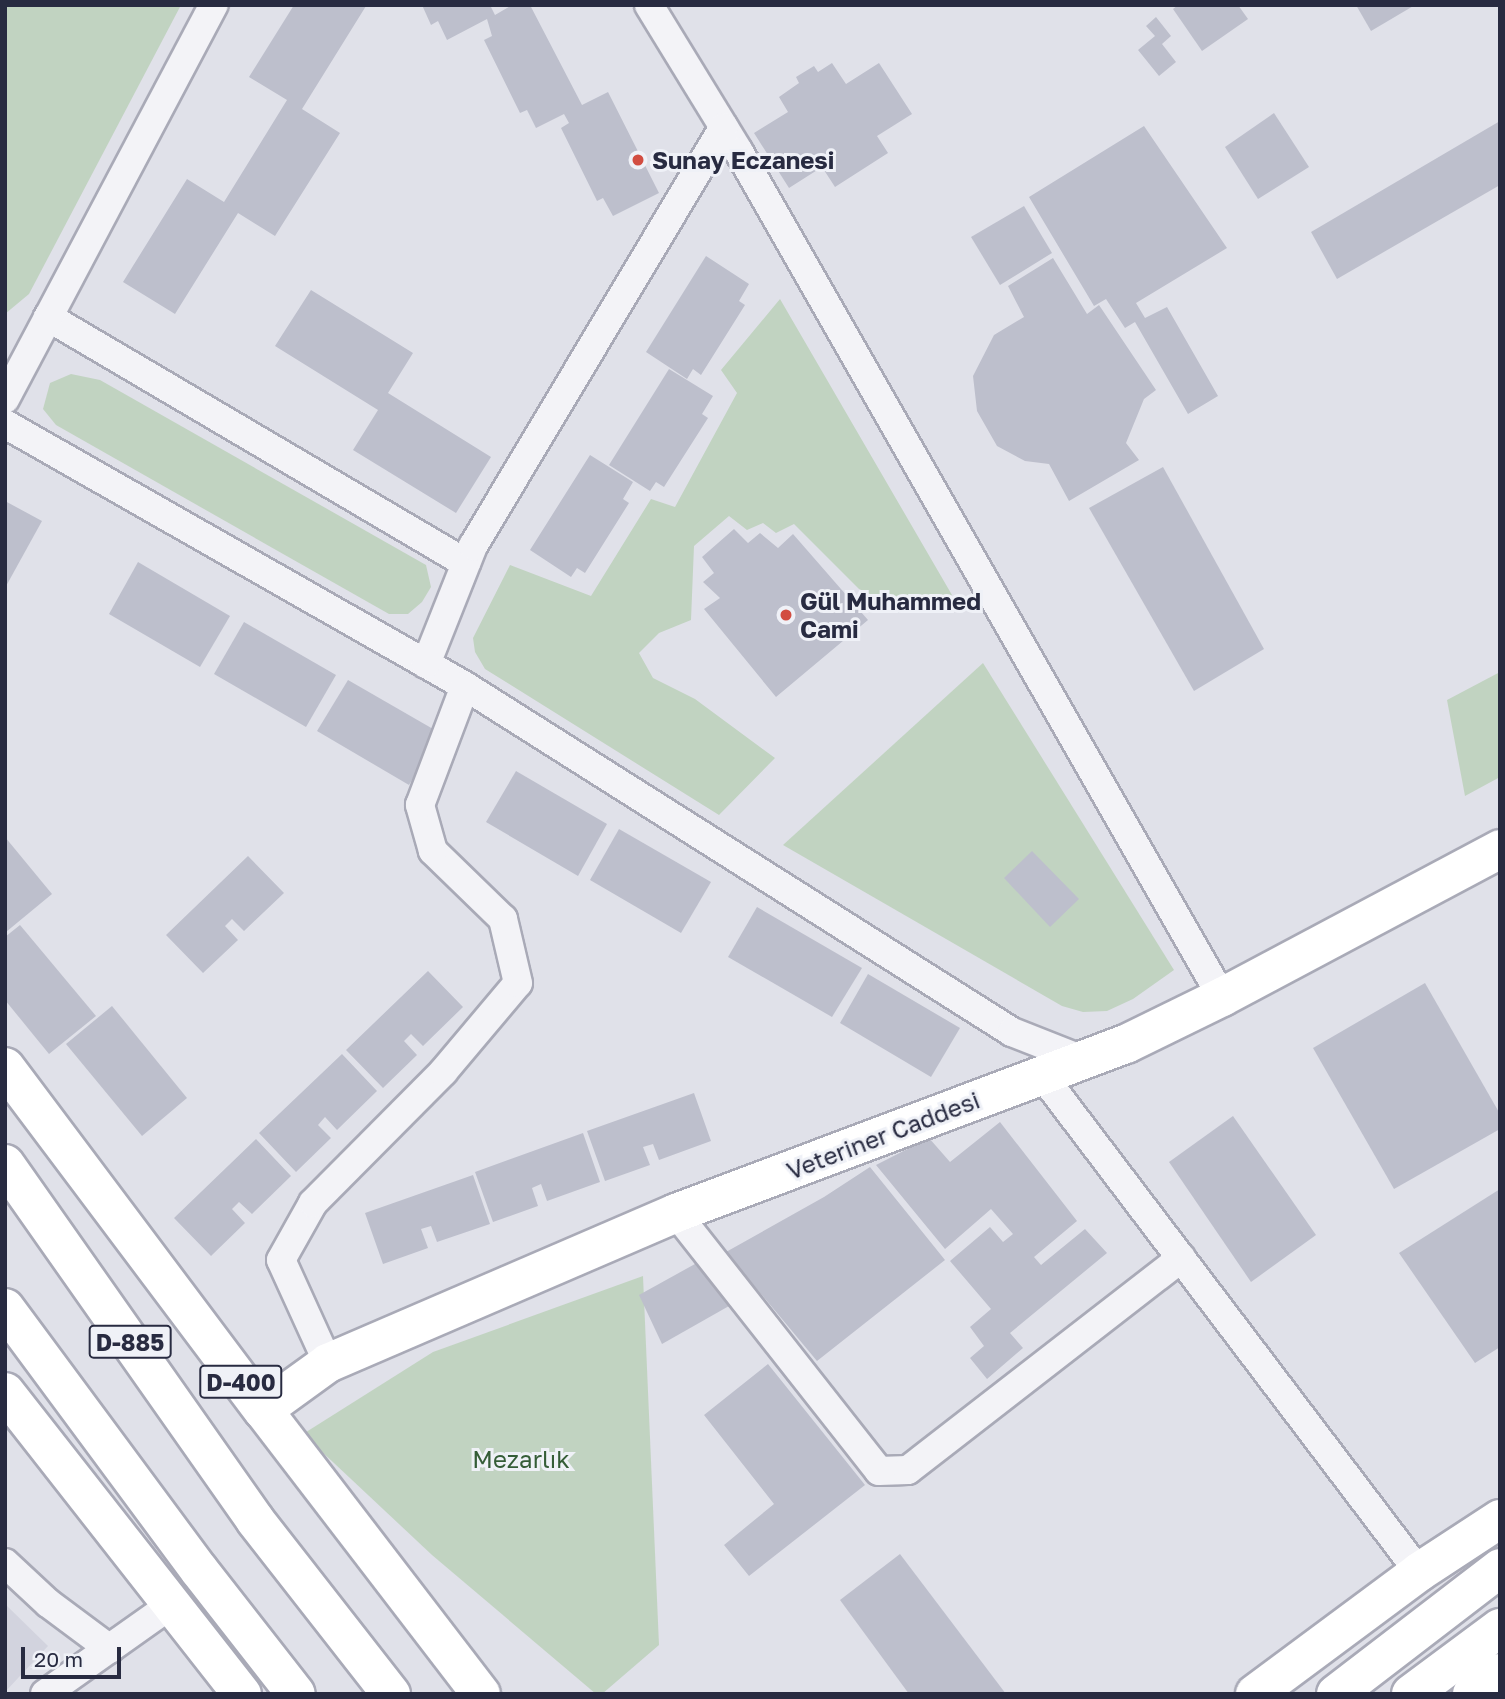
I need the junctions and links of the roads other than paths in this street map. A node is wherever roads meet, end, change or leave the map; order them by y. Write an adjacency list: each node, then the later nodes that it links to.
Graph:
1 (214, 5): 4 (street)
2 (649, 5): 3 (street)
3 (724, 127): 7 (street); 11 (street)
4 (48, 317): 5 (street); 7 (street)
5 (9, 382)
6 (5, 424): 8 (street)
7 (466, 563): 8 (street)
8 (426, 664): 9 (street)
9 (465, 687): 12 (street); 19 (street)
10 (1500, 849): 11 (main road, Veteriner Caddesi)
11 (1222, 997): 12 (main road, Veteriner Caddesi)
12 (1083, 1060): 14 (main road, Veteriner Caddesi)
13 (5, 1067): 21 (main road, D-400)
14 (1042, 1075): 16 (main road, Veteriner Caddesi); 17 (street)
15 (5, 1164): 33 (main road, D-885)
16 (676, 1213): 17 (street); 19 (main road, Veteriner Caddesi)
17 (1181, 1258): 25 (street)
18 (5, 1308): 32 (main road, D-885)
19 (328, 1363): 21 (main road, Veteriner Caddesi)
20 (5, 1392): 26 (main road)
21 (263, 1410): 34 (main road, D-400)
22 (1500, 1518): 25 (main road)
23 (5, 1563): 28 (street)
24 (1500, 1568): 36 (main road)
25 (1419, 1572): 35 (main road)
26 (172, 1604): 28 (street); 31 (main road)
27 (1500, 1628): 37 (main road)
28 (110, 1649): 30 (street)
29 (1500, 1673): 38 (main road)
30 (46, 1694)
31 (242, 1694)
32 (296, 1694)
33 (391, 1694)
34 (481, 1694)
35 (1255, 1694)
36 (1336, 1694)
37 (1411, 1694)
38 (1472, 1694)

